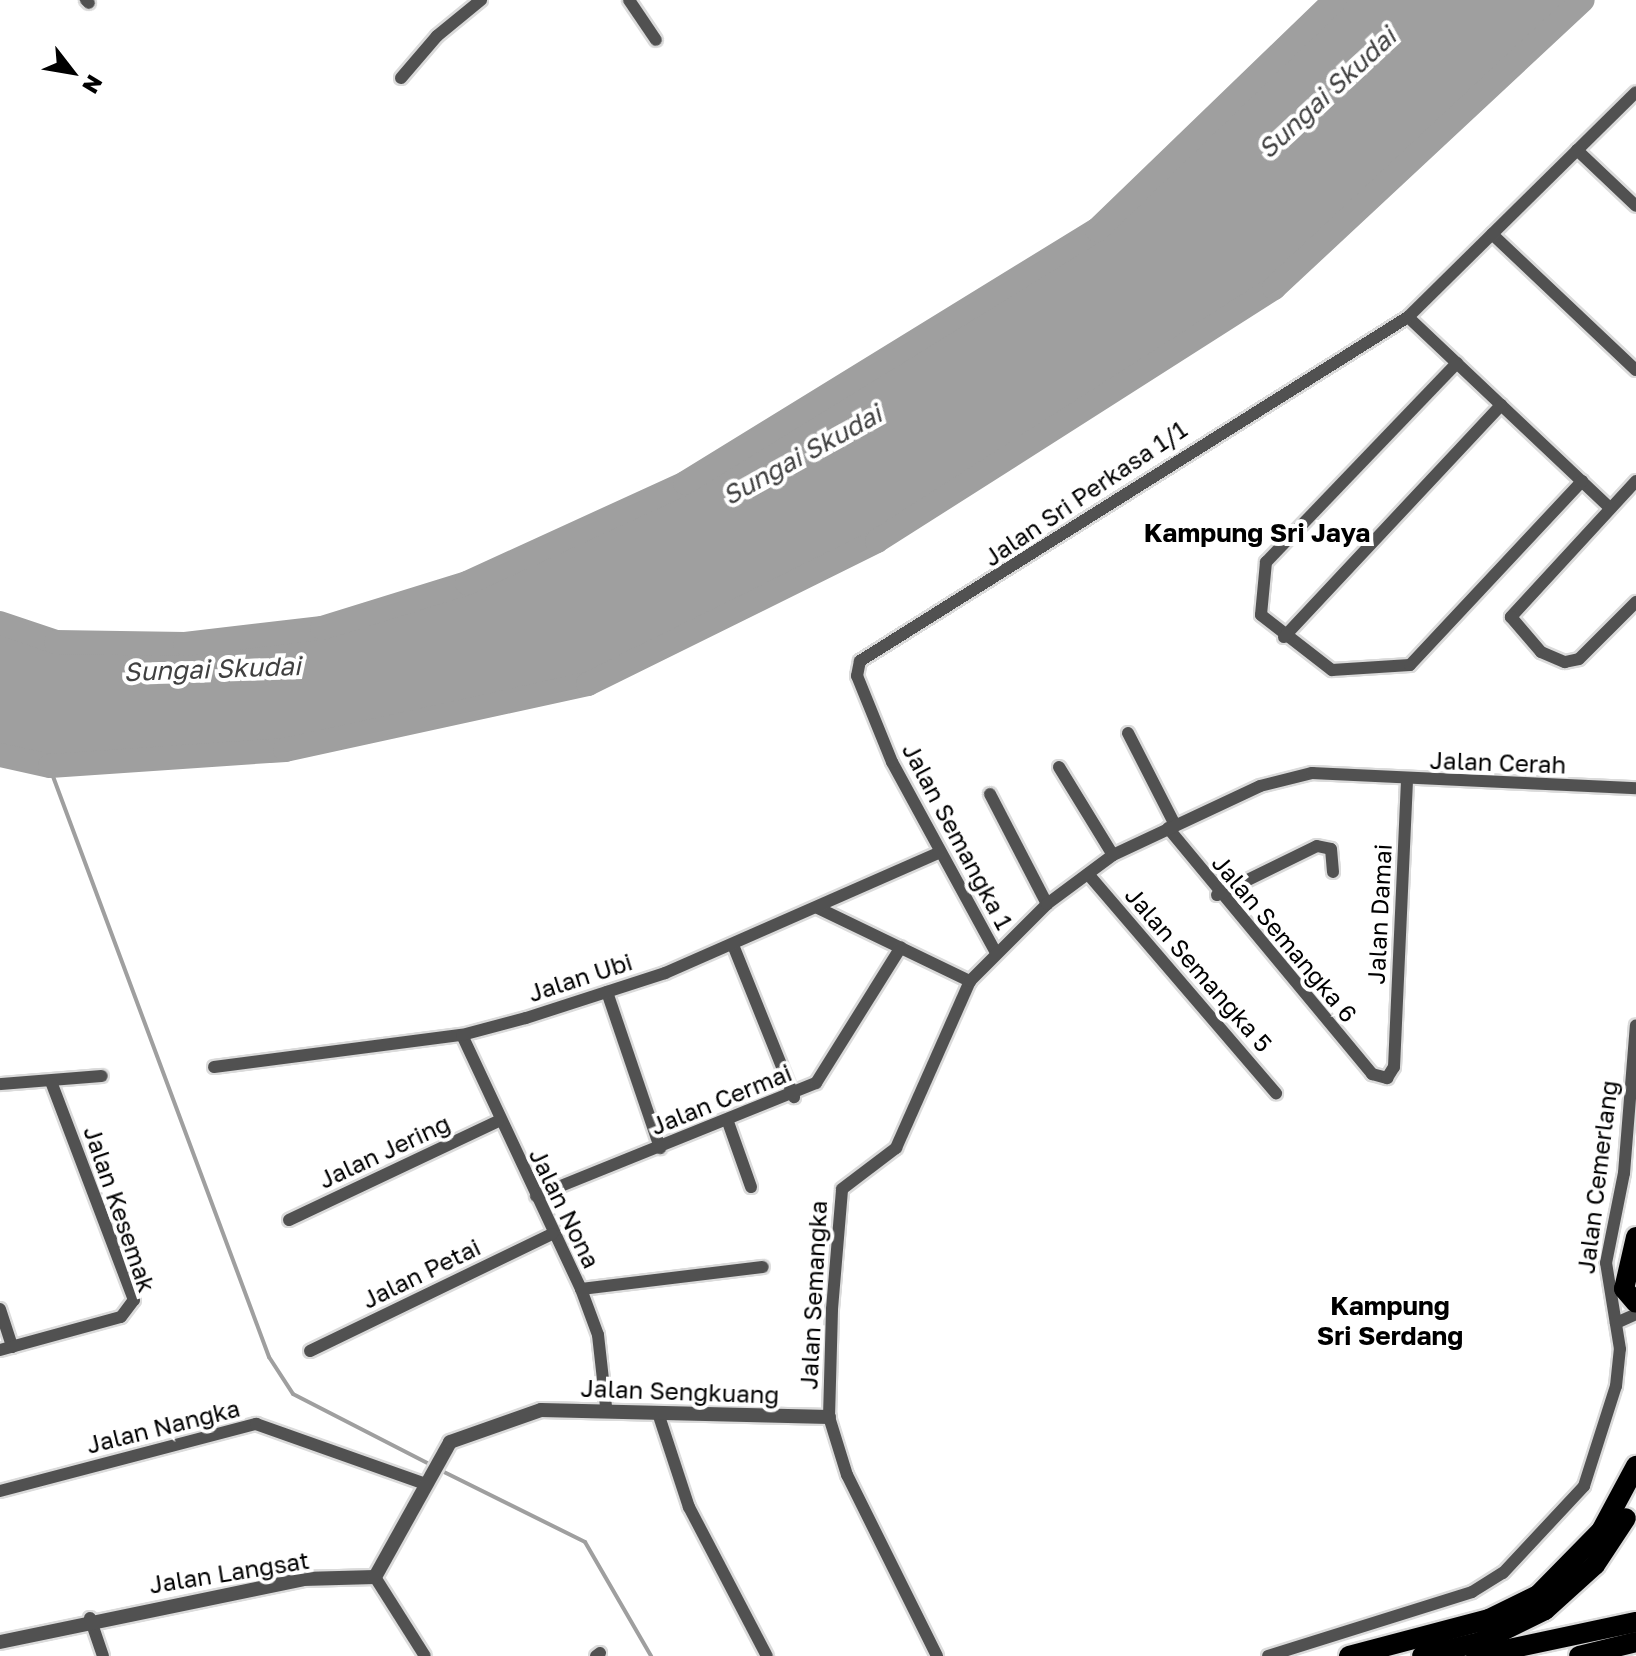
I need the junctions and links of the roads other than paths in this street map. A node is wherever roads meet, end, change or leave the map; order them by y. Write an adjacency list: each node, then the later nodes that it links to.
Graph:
1 (481, 0): 4 (street)
2 (629, 0): 3 (street)
3 (656, 40)
4 (401, 78)
5 (1636, 92): 6 (street, Jalan Sri Perkasa 1/1)
6 (1577, 150): 7 (street); 8 (street, Jalan Sri Perkasa 1/1)
7 (1636, 206)
8 (1492, 234): 9 (street, Jalan Sri Perkasa 1/1); 11 (street)
9 (1408, 317): 10 (street); 19 (street, Jalan Sri Perkasa 1/1)
10 (1457, 363): 12 (street); 17 (street)
11 (1636, 370)
12 (1501, 405): 13 (street); 17 (street)
13 (1582, 481): 15 (street); 17 (street)
14 (1636, 481): 15 (street)
15 (1610, 508): 16 (street)
16 (1636, 602)
17 (1284, 637)
18 (1128, 733): 25 (street, Jalan Semangka 6)
19 (883, 742): 26 (street, Jalan Semangka 1)
20 (1059, 767): 27 (street)
21 (1360, 777): 22 (street, Jalan Cerah); 25 (street, Jalan Semangka)
22 (1407, 781): 23 (street, Jalan Cerah); 41 (street, Jalan Damai)
23 (1636, 788)
24 (990, 794): 31 (street)
25 (1171, 827): 27 (street, Jalan Semangka); 30 (street, Jalan Semangka 6)
26 (938, 853): 32 (street, Jalan Ubi); 35 (street, Jalan Semangka 1)
27 (1113, 855): 29 (street, Jalan Semangka)
28 (1333, 872): 30 (street)
29 (1088, 874): 31 (street, Jalan Semangka); 45 (street, Jalan Semangka 5)
30 (1217, 895): 41 (street, Jalan Semangka 6)
31 (1047, 904): 35 (street, Jalan Semangka)
32 (818, 908): 33 (street, Jalan Ubi); 34 (street)
33 (733, 945): 37 (street, Jalan Ubi); 46 (street)
34 (901, 947): 36 (street); 46 (street, Jalan Cermai)
35 (995, 951): 36 (street, Jalan Semangka)
36 (970, 981): 65 (street, Jalan Semangka)
37 (607, 992): 39 (street, Jalan Ubi); 49 (street)
38 (1636, 1025): 60 (street, Jalan Cemerlang)
39 (462, 1035): 40 (street, Jalan Ubi); 47 (street, Jalan Nona)
40 (214, 1067)
41 (1372, 1074)
42 (102, 1076): 44 (street)
43 (0, 1084): 44 (street)
44 (52, 1084): 61 (street, Jalan Kesemak)
45 (1276, 1093)
46 (794, 1097): 48 (street, Jalan Cermai)
47 (498, 1121): 51 (street, Jalan Nona); 52 (street, Jalan Jering)
48 (728, 1122): 49 (street, Jalan Cermai); 50 (street)
49 (660, 1148): 51 (street, Jalan Cermai)
50 (751, 1187)
51 (536, 1196): 53 (street, Jalan Nona)
52 (289, 1220)
53 (552, 1234): 56 (street, Jalan Nona); 62 (street, Jalan Petai)
54 (1636, 1237): 57 (highway)
55 (763, 1267): 56 (street)
56 (581, 1289): 63 (street, Jalan Nona)
57 (1636, 1303)
58 (0, 1309): 61 (street)
59 (1636, 1314): 60 (street)
60 (1616, 1323): 79 (street, Jalan Cemerlang)
61 (6, 1348)
62 (310, 1351)
63 (606, 1406): 64 (street, Jalan Sengkuang); 67 (street, Jalan Sengkuang)
64 (659, 1416): 65 (street, Jalan Sengkuang); 77 (street)
65 (829, 1417): 78 (street, Jalan Semangka)
66 (1636, 1466): 80 (highway)
67 (427, 1480): 68 (street, Jalan Nangka); 70 (street, Jalan Sengkuang)
68 (0, 1491)
69 (1636, 1497): 81 (highway)
70 (375, 1577): 71 (street, Jalan Langsat); 76 (street)
71 (90, 1618): 73 (street, Jalan Langsat); 75 (street)
72 (1636, 1622): 82 (highway)
73 (0, 1642)
74 (1636, 1642): 83 (highway)
75 (103, 1656)
76 (425, 1656)
77 (767, 1656)
78 (937, 1656)
79 (1268, 1656)
80 (1349, 1656)
81 (1422, 1656)
82 (1476, 1656)
83 (1579, 1656)

